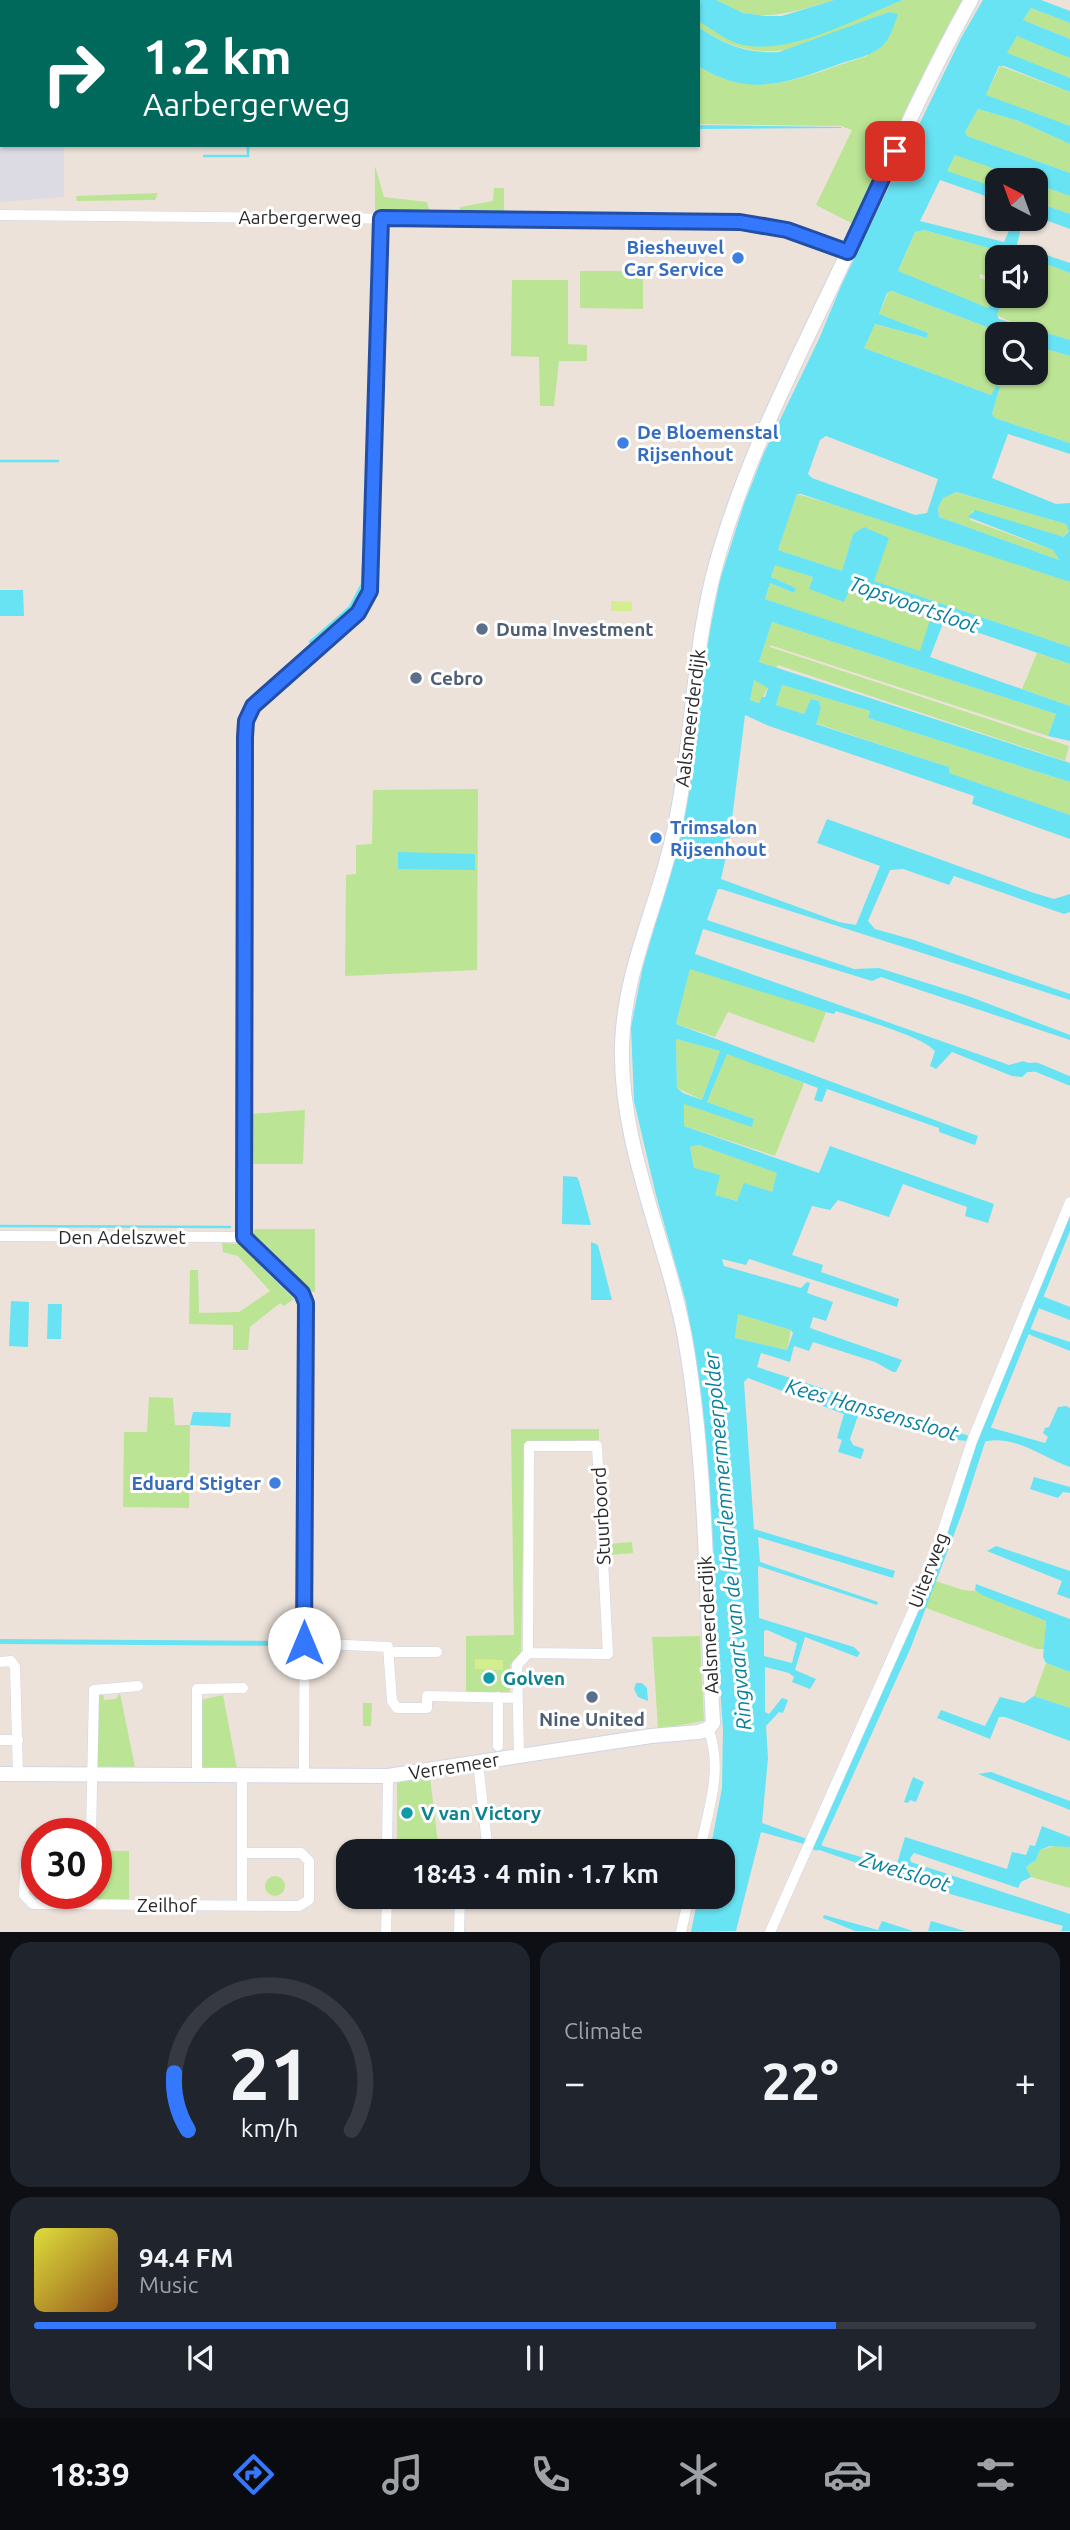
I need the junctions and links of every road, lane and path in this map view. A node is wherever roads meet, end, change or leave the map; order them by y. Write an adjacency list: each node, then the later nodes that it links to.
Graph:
1 (971, 0): 4 (street, Aalsmeerderdijk)
2 (0, 215): 3 (street, Aarbergerweg)
3 (381, 218): 4 (street, Aarbergerweg); 7 (street)
4 (848, 252): 17 (street, Aalsmeerderdijk)
5 (1070, 1202): 43 (street, Uiterweg)
6 (0, 1236): 7 (street, Den Adelszwet)
7 (244, 1237): 8 (street)
8 (304, 1643): 9 (street); 27 (street)
9 (390, 1652): 10 (street); 15 (street)
10 (437, 1652)
11 (528, 1653): 11 (street, Stuurboord); 16 (street, Stuurboord)
12 (5, 1661): 19 (street)
13 (138, 1686): 25 (street)
14 (243, 1688): 26 (street)
15 (498, 1698): 16 (street); 20 (street)
16 (517, 1698): 21 (street, Stuurboord)
17 (708, 1729): 21 (street, Verremeer); 33 (street, Aalsmeerderdijk)
18 (0, 1740): 19 (street)
19 (18, 1740): 24 (street)
20 (498, 1746)
21 (519, 1755): 22 (street, Verremeer)
22 (478, 1763): 28 (street, Verremeer); 32 (street)
23 (0, 1774): 24 (street, Verremeer)
24 (18, 1774): 25 (street, Verremeer)
25 (91, 1774): 26 (street, Verremeer); 30 (street)
26 (197, 1776): 29 (street, Verremeer)
27 (304, 1776): 28 (street, Verremeer); 29 (street, Verremeer)
28 (388, 1776): 31 (street)
29 (242, 1777): 34 (street)
30 (91, 1818)
31 (387, 1839)
32 (487, 1839)
33 (702, 1839)
34 (242, 1853): 36 (street); 36 (street, Zeilhof)
35 (112, 1900): 36 (street, Zeilhof)
36 (242, 1905)
37 (387, 1909): 40 (street)
38 (460, 1909): 41 (street)
39 (686, 1909): 42 (street)
40 (386, 1931)
41 (460, 1931)
42 (681, 1931)
43 (770, 1931)

